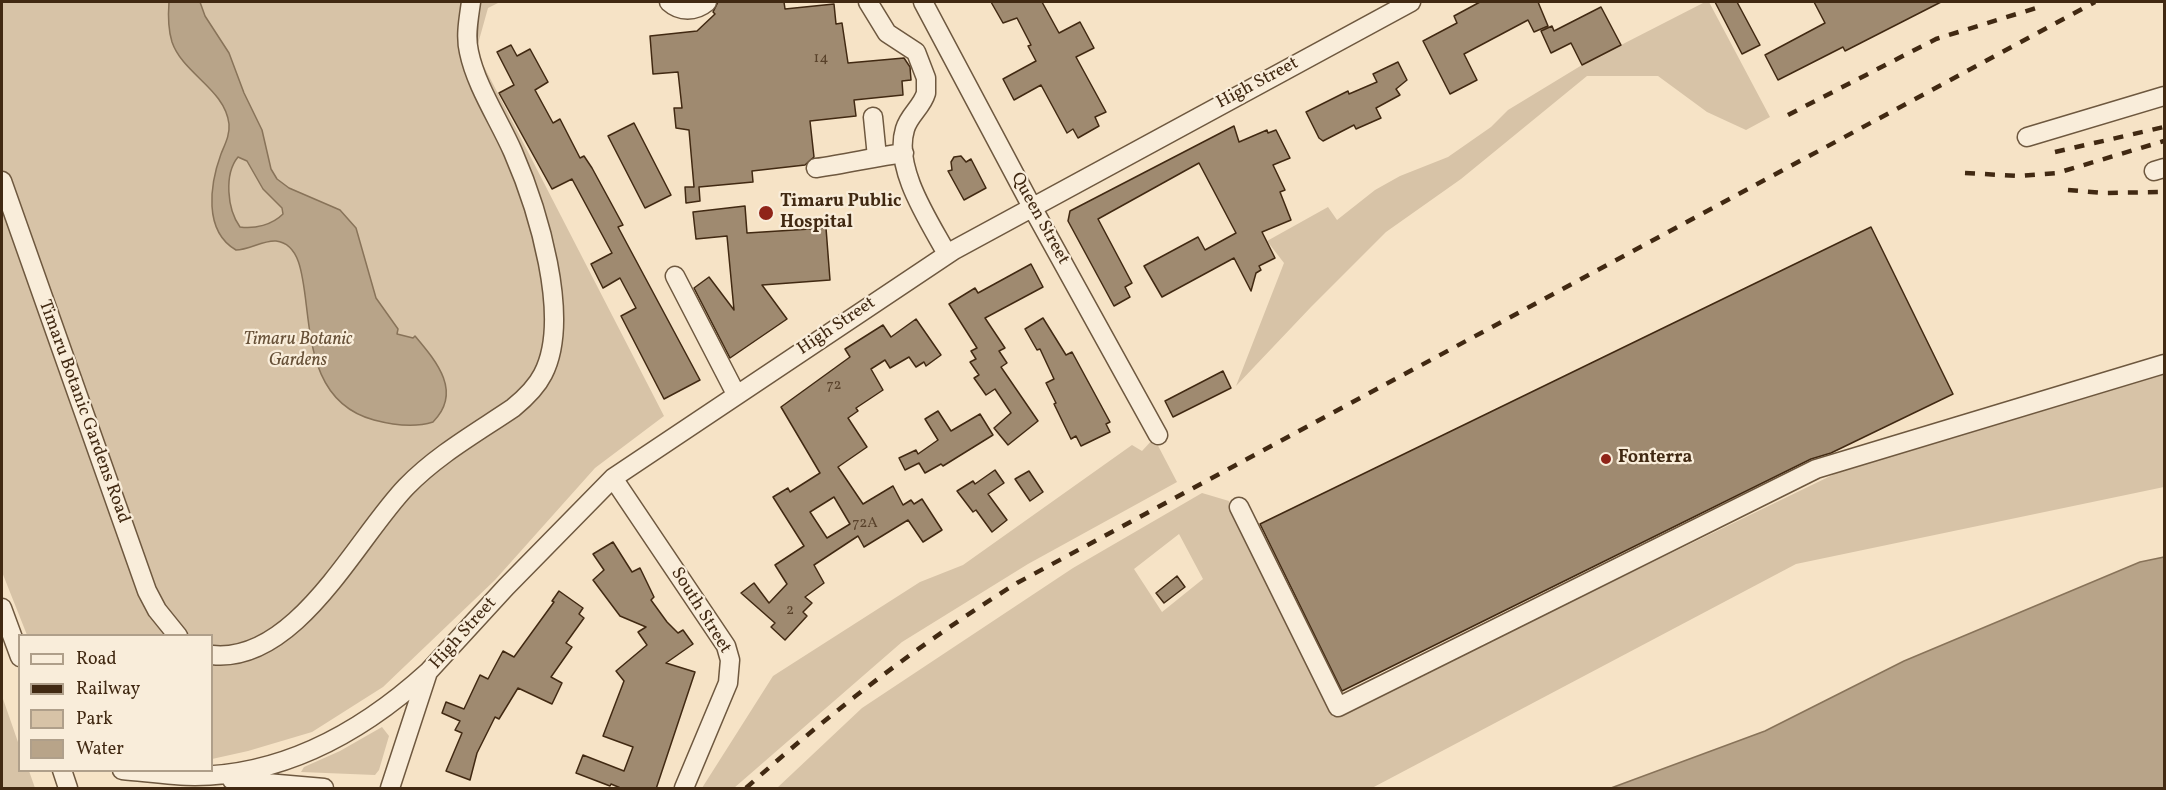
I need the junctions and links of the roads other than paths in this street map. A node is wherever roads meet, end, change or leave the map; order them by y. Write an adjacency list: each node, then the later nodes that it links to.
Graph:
1 (471, 2): 25 (street)
2 (669, 2): 3 (street)
3 (707, 2)
4 (868, 2): 10 (street)
5 (923, 2): 14 (street, Queen Street)
6 (1411, 2): 14 (street, High Street)
7 (2164, 96): 9 (street)
8 (873, 117): 11 (street)
9 (2027, 137)
10 (904, 153): 11 (street); 15 (street)
11 (877, 157): 12 (street)
12 (816, 168)
13 (2, 181): 23 (street, Timaru Botanic Gardens Road)
14 (1032, 207): 15 (street, High Street); 19 (street, Queen Street)
15 (947, 254): 18 (street, High Street)
16 (675, 276): 18 (street)
17 (2164, 364): 21 (street)
18 (736, 394): 20 (street, High Street)
19 (1158, 435)
20 (614, 478): 26 (street, High Street); 33 (street, South Street)
21 (1239, 507)
22 (2, 608): 24 (street)
23 (176, 634)
24 (18, 652)
25 (213, 654)
26 (428, 672): 29 (street); 32 (street, High Street)
27 (62, 772): 30 (street)
28 (136, 772): 29 (street)
29 (194, 776): 31 (street)
30 (68, 789)
31 (324, 789)
32 (390, 789)
33 (684, 789)

